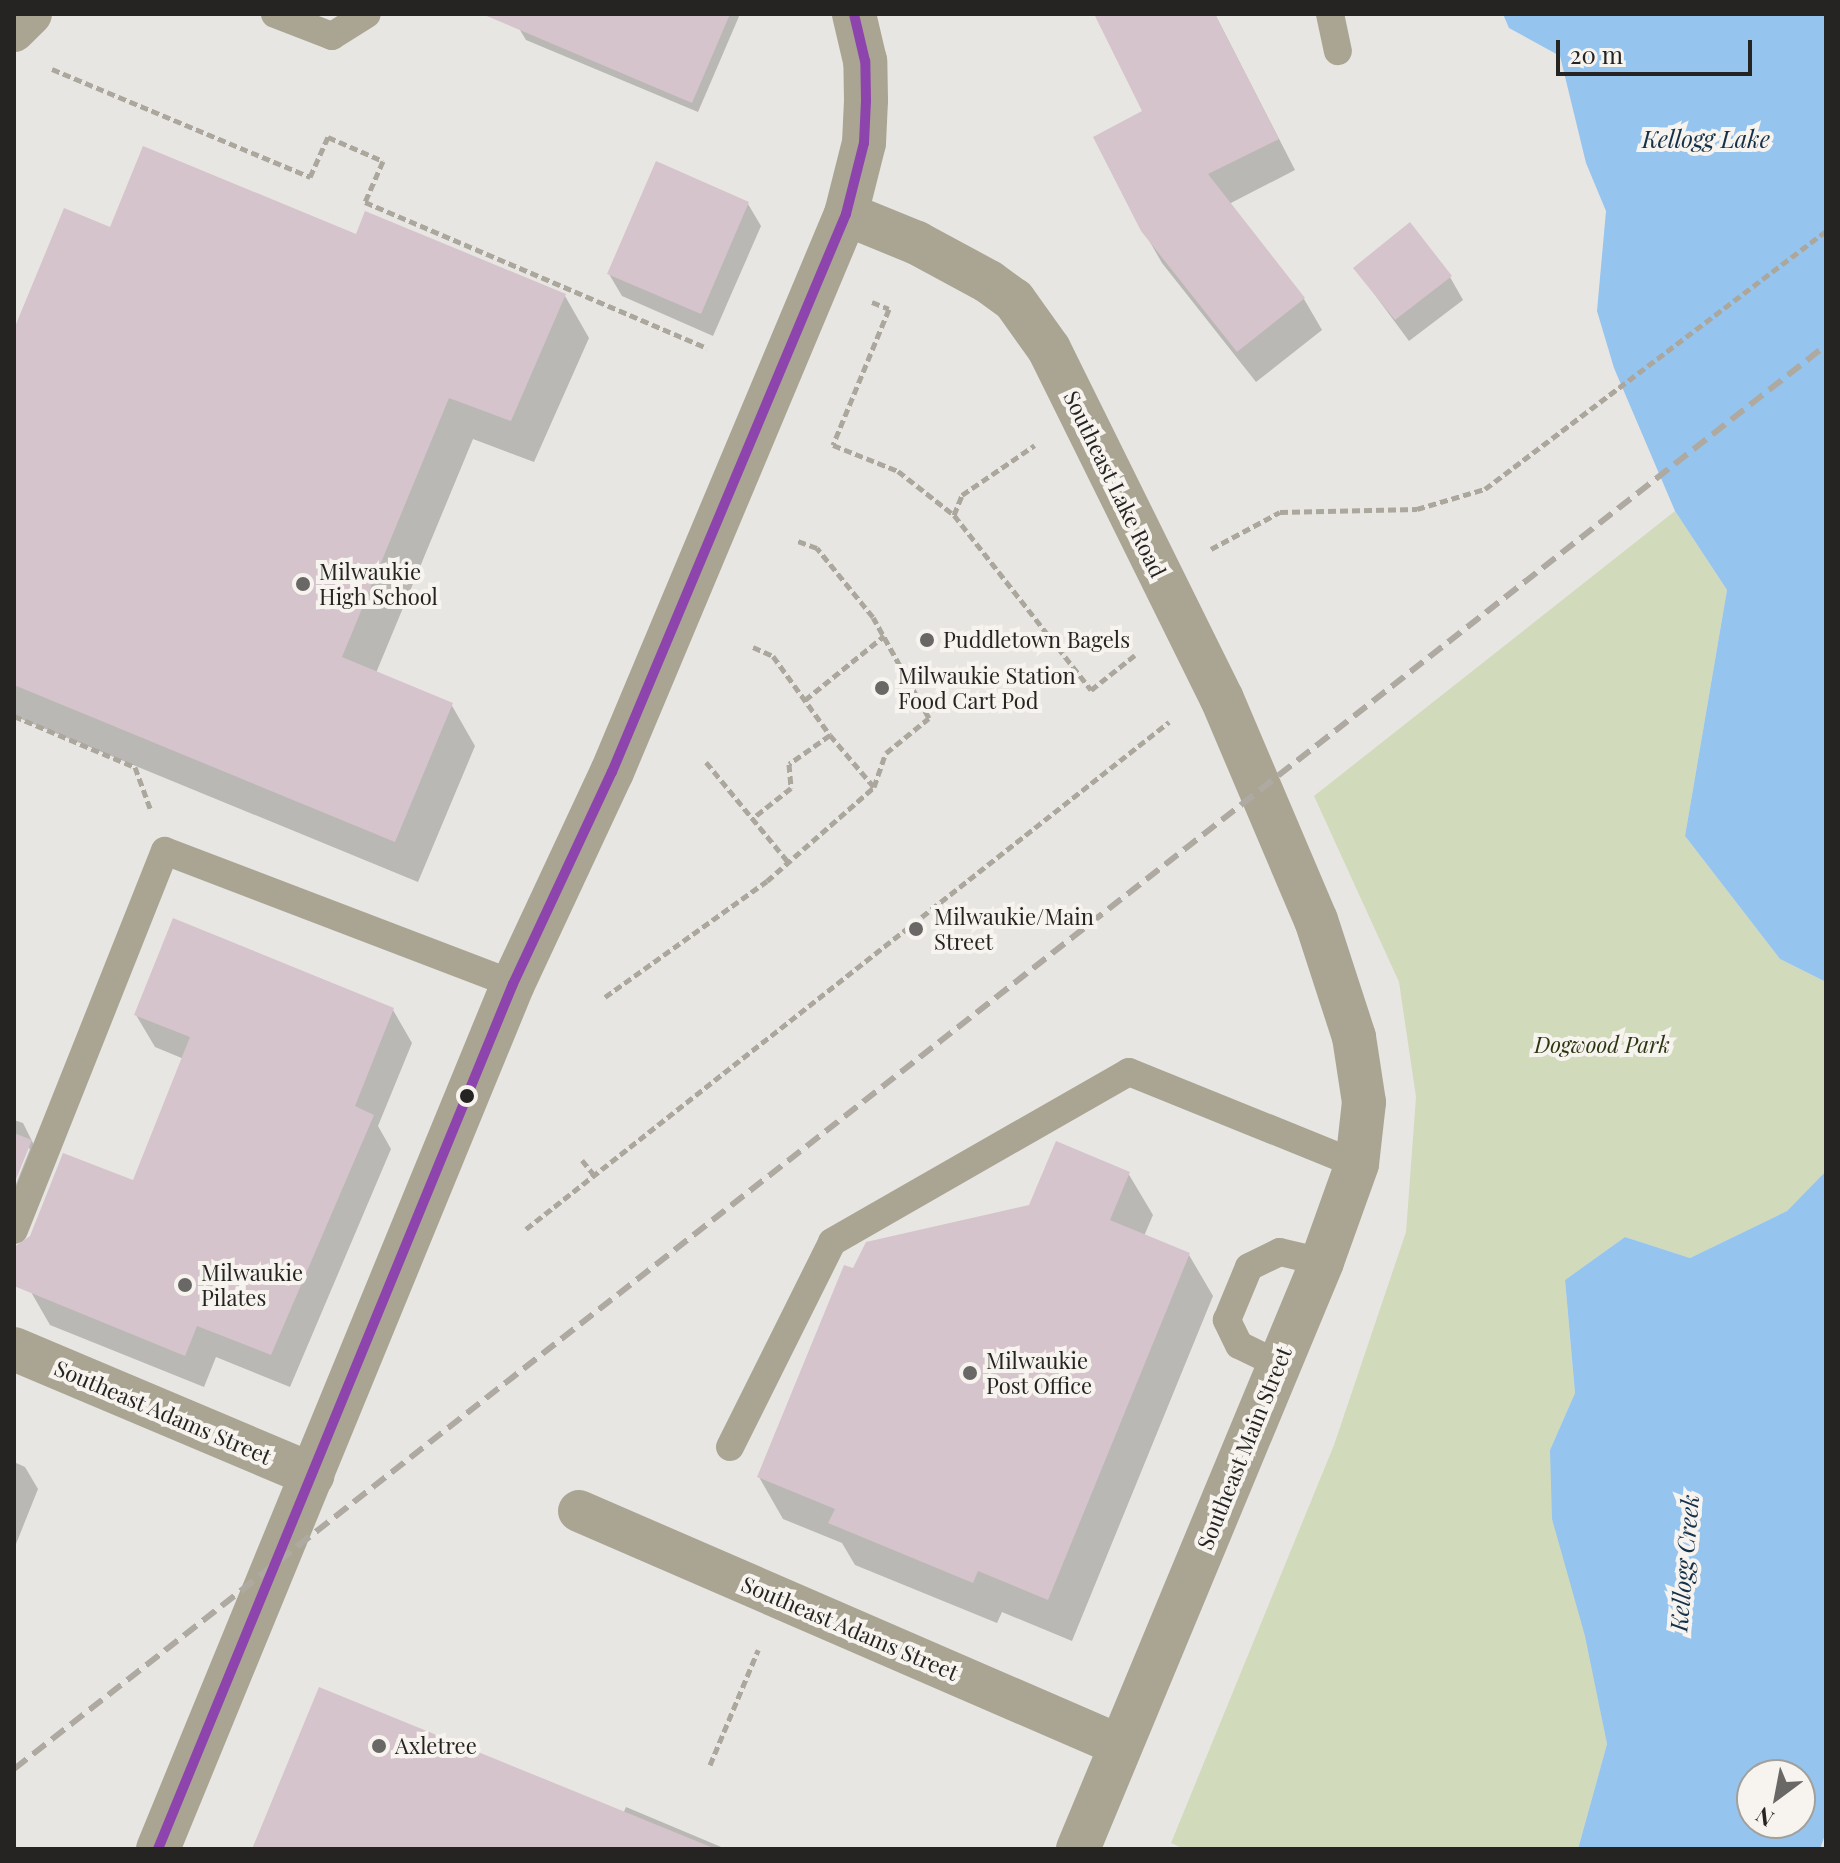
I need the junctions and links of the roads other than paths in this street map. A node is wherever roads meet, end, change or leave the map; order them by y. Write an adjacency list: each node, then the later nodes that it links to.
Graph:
1 (31, 14): 6 (street)
2 (275, 14): 3 (lane)
3 (367, 14)
4 (854, 14): 8 (street)
5 (1330, 14): 7 (lane)
6 (14, 31)
7 (1338, 51)
8 (846, 214): 9 (street); 10 (street, Southeast Lake Road)
9 (513, 984): 12 (lane); 17 (street)
10 (1354, 1037): 11 (street, Southeast Main Street)
11 (1357, 1164): 13 (street, Southeast Main Street); 16 (lane)
12 (14, 1230)
13 (1322, 1262): 15 (street, Southeast Main Street); 15 (lane)
14 (14, 1349): 17 (street, Southeast Adams Street)
15 (1278, 1364): 19 (street, Southeast Main Street)
16 (730, 1447)
17 (312, 1475): 20 (street)
18 (579, 1511): 19 (street, Southeast Adams Street)
19 (1121, 1746): 21 (street, Southeast Main Street)
20 (158, 1849)
21 (1078, 1849)

